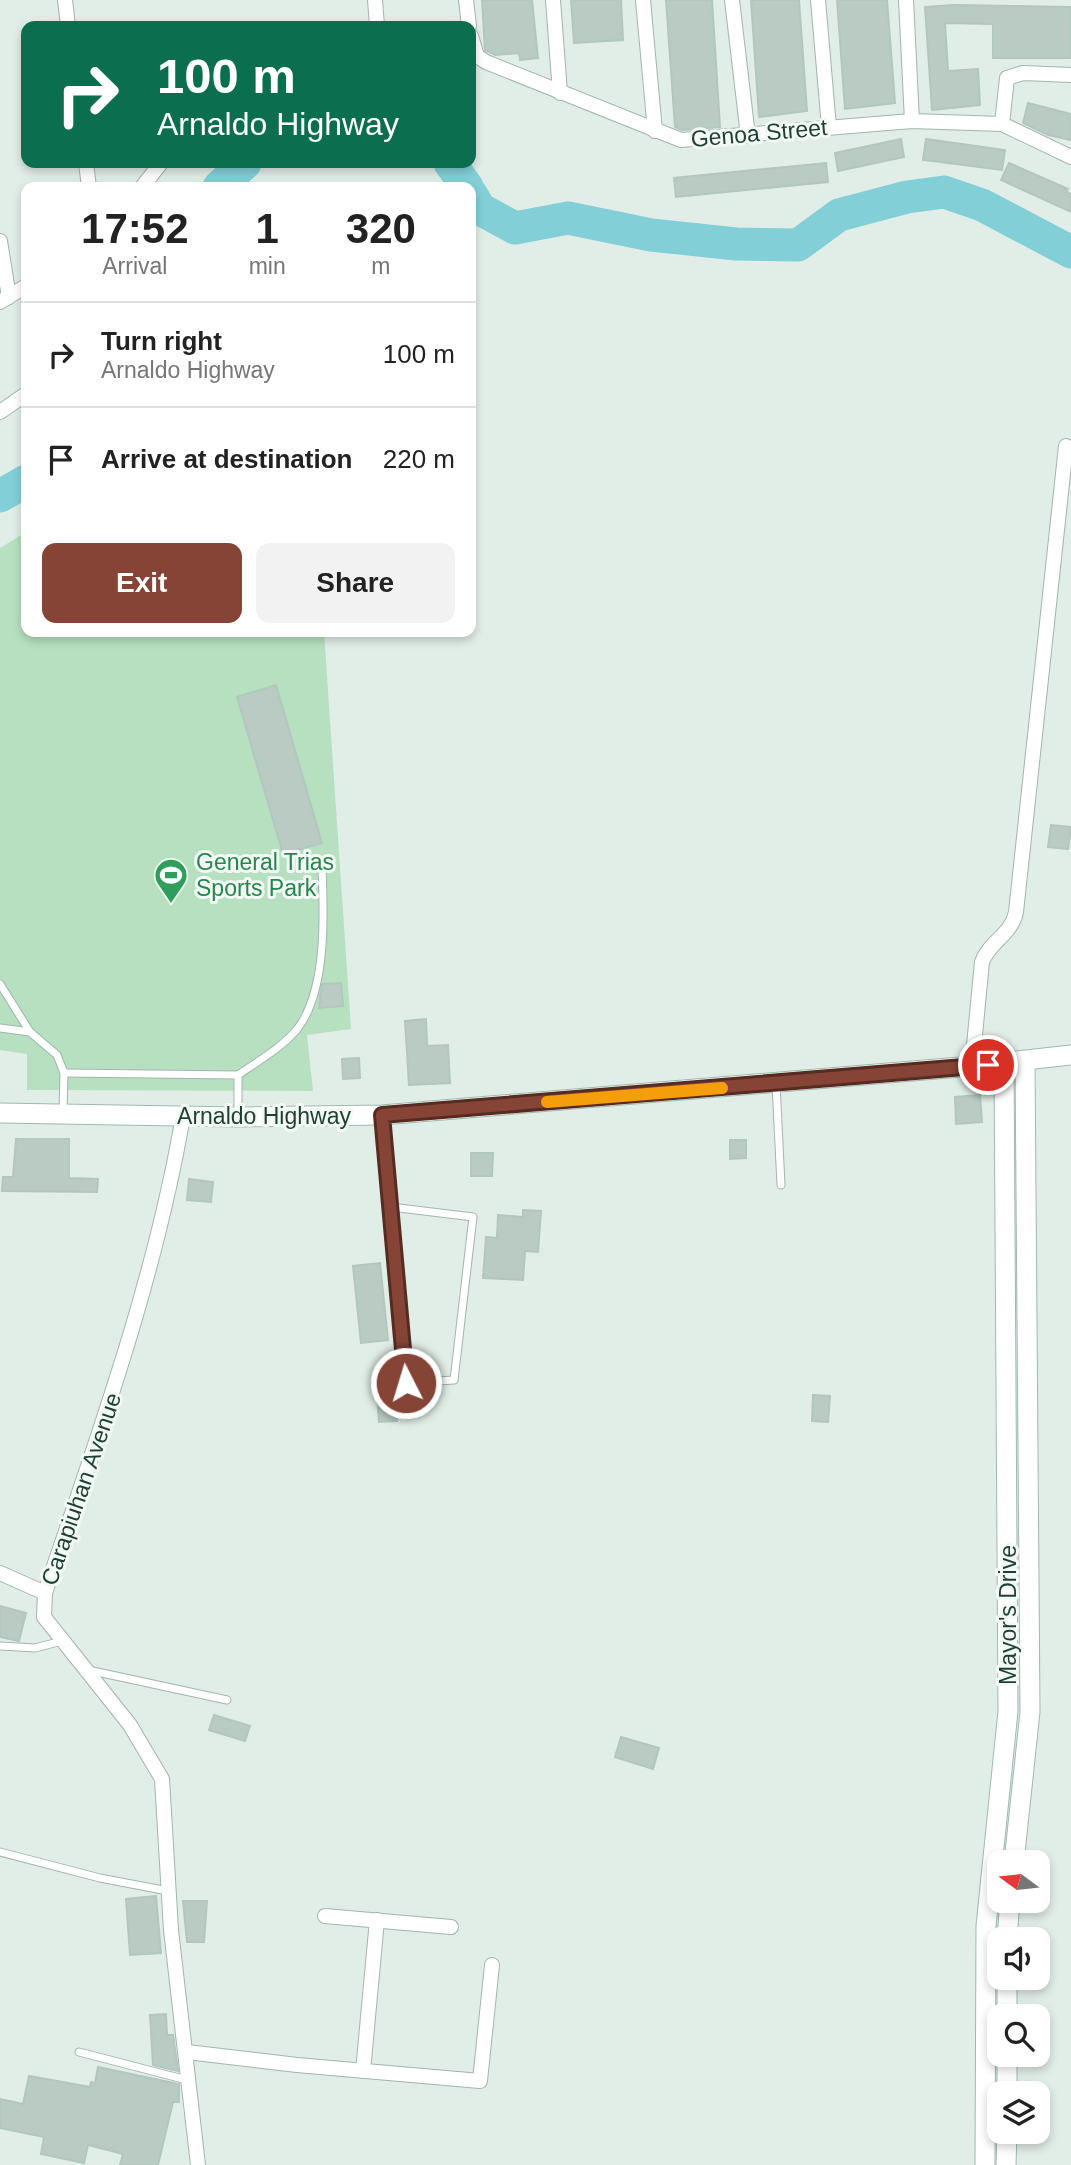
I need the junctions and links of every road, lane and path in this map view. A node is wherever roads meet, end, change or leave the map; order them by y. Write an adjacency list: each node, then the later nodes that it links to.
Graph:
1 (65, 0): 9 (street)
2 (375, 0): 10 (street)
3 (466, 0): 11 (street)
4 (552, 0): 14 (street)
5 (643, 0): 18 (street)
6 (732, 0): 19 (street)
7 (818, 0): 17 (street)
8 (906, 0): 15 (street)
9 (67, 21)
10 (377, 21)
11 (468, 21)
12 (476, 53): 14 (street, Genoa Street)
13 (1071, 75): 16 (street)
14 (561, 93): 18 (street, Genoa Street)
15 (912, 121): 16 (street, Genoa Street); 17 (street, Genoa Street)
16 (1002, 124): 20 (street, Genoa Street)
17 (829, 127): 19 (street, Genoa Street)
18 (655, 131): 19 (street, Genoa Street)
19 (747, 136)
20 (1071, 157)
21 (157, 168): 22 (street)
22 (146, 182)
23 (0, 241): 25 (street)
24 (21, 289): 25 (street)
25 (4, 300)
26 (21, 397): 27 (street)
27 (0, 412)
28 (1066, 446): 36 (street)
29 (322, 868): 38 (lane)
30 (0, 984): 32 (lane)
31 (0, 1028): 32 (lane)
32 (30, 1032): 37 (lane)
33 (1071, 1055): 34 (street, Arnaldo Highway)
34 (1025, 1060): 35 (street, Arnaldo Highway); 49 (street, Mayor's Drive)
35 (1004, 1063): 36 (street, Arnaldo Highway); 48 (street, Mayor's Drive)
36 (972, 1066): 39 (street, Arnaldo Highway)
37 (64, 1073): 38 (lane); 41 (lane)
38 (238, 1076): 44 (lane)
39 (776, 1083): 42 (street, Arnaldo Highway); 45 (lane)
40 (0, 1113): 41 (street, Arnaldo Highway)
41 (63, 1113): 43 (street, Arnaldo Highway)
42 (382, 1115): 44 (street, Arnaldo Highway); 46 (lane)
43 (183, 1116): 44 (street, Arnaldo Highway); 50 (street, Carapiuhan Avenue)
44 (237, 1117)
45 (781, 1185)
46 (391, 1207): 46 (lane)
47 (0, 1573): 50 (street)
48 (1008, 1586): 49 (street); 68 (street, Mayor's Drive)
49 (1030, 1586): 55 (street, Mayor's Drive)
50 (45, 1593): 51 (street, Carapiuhan Avenue)
51 (62, 1641): 52 (lane); 53 (street, Carapiuhan Avenue)
52 (0, 1646)
53 (84, 1669): 54 (lane); 57 (street, Carapiuhan Avenue)
54 (227, 1700)
55 (1015, 1850)
56 (0, 1852): 57 (lane)
57 (169, 1891): 63 (street, Carapiuhan Avenue)
58 (325, 1916): 59 (street)
59 (377, 1920): 60 (street); 64 (street)
60 (451, 1927)
61 (492, 1965): 64 (street)
62 (79, 2052): 65 (lane)
63 (187, 2052): 64 (street); 65 (street, Carapiuhan Avenue)
64 (363, 2071)
65 (190, 2081): 67 (street, Carapiuhan Avenue)
66 (1007, 2144): 69 (street)
67 (198, 2165)
68 (985, 2165)
69 (1006, 2165)

